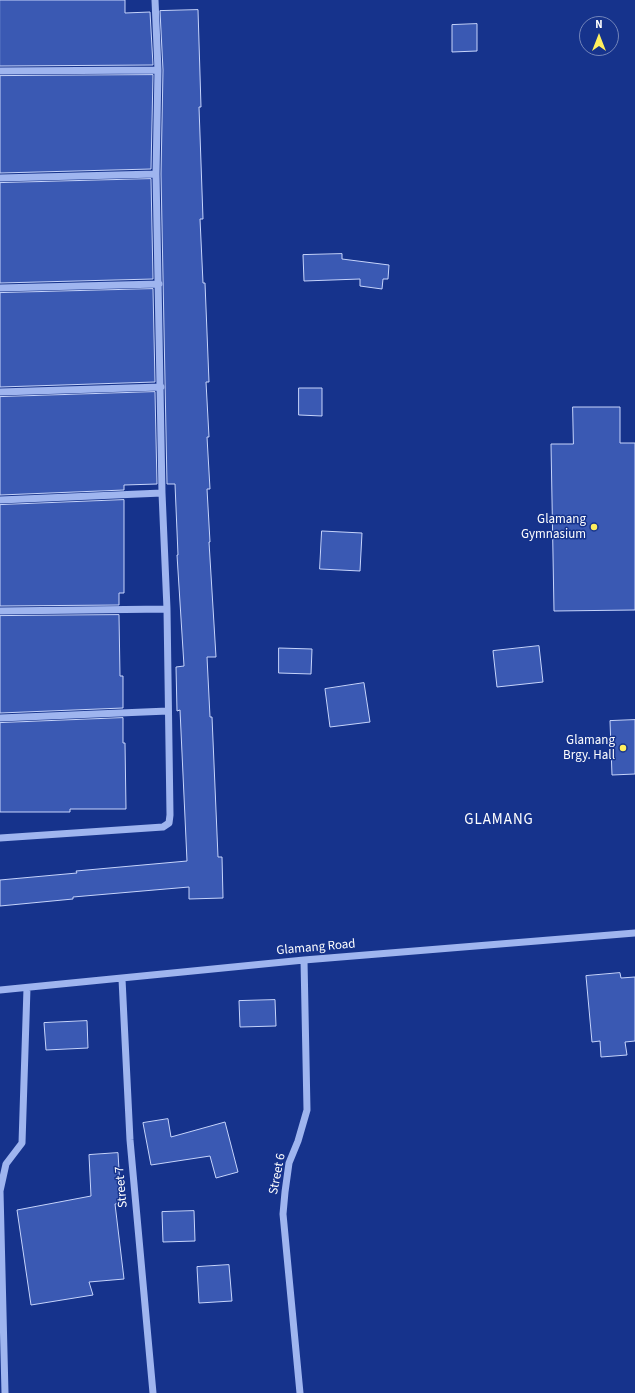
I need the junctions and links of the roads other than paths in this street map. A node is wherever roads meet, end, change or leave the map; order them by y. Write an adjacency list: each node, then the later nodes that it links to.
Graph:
1 (155, 0): 2 (street)
2 (158, 70): 3 (street); 4 (street)
3 (0, 71)
4 (156, 174): 5 (street); 6 (street)
5 (0, 178)
6 (159, 284): 7 (street); 8 (street)
7 (0, 288)
8 (161, 387): 9 (street); 10 (street)
9 (0, 392)
10 (162, 493): 11 (street); 12 (street)
11 (0, 500)
12 (167, 609): 13 (street); 14 (street)
13 (0, 612)
14 (168, 710): 15 (street); 16 (street)
15 (0, 718)
16 (0, 838)
17 (635, 933): 18 (street, Glamang Road)
18 (304, 960): 19 (street, Glamang Road); 24 (street, Street 6)
19 (122, 979): 20 (street, Glamang Road); 23 (street, Street 7)
20 (27, 988): 21 (street, Glamang Road); 22 (street)
21 (0, 990)
22 (5, 1393)
23 (153, 1393)
24 (300, 1393)

